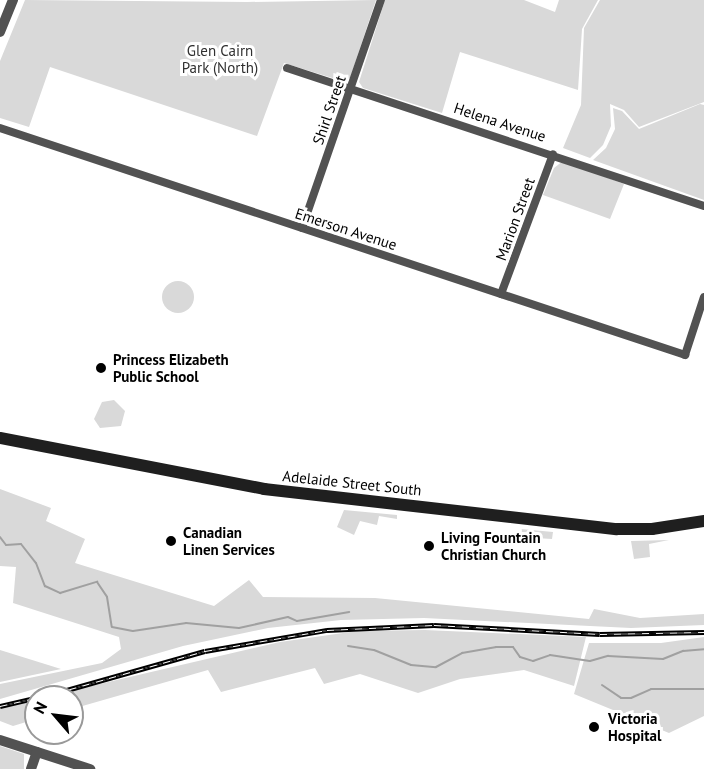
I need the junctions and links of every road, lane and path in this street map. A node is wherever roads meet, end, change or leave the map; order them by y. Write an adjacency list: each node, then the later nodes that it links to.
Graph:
1 (13, 0): 3 (street)
2 (381, 0): 5 (street, Shirl Street)
3 (0, 32)
4 (287, 68): 5 (street, Helena Avenue)
5 (351, 89): 7 (street, Helena Avenue); 9 (street, Shirl Street)
6 (0, 128): 9 (street, Emerson Avenue)
7 (554, 153): 8 (street, Helena Avenue); 10 (street, Marion Street)
8 (704, 206)
9 (302, 228): 10 (street, Emerson Avenue)
10 (501, 294): 11 (street, Emerson Avenue)
11 (704, 297)
12 (0, 438): 13 (main road, Adelaide Street South)
13 (704, 521)
14 (0, 740): 15 (street)
15 (37, 752): 16 (street); 17 (street)
16 (31, 769)
17 (90, 769)

